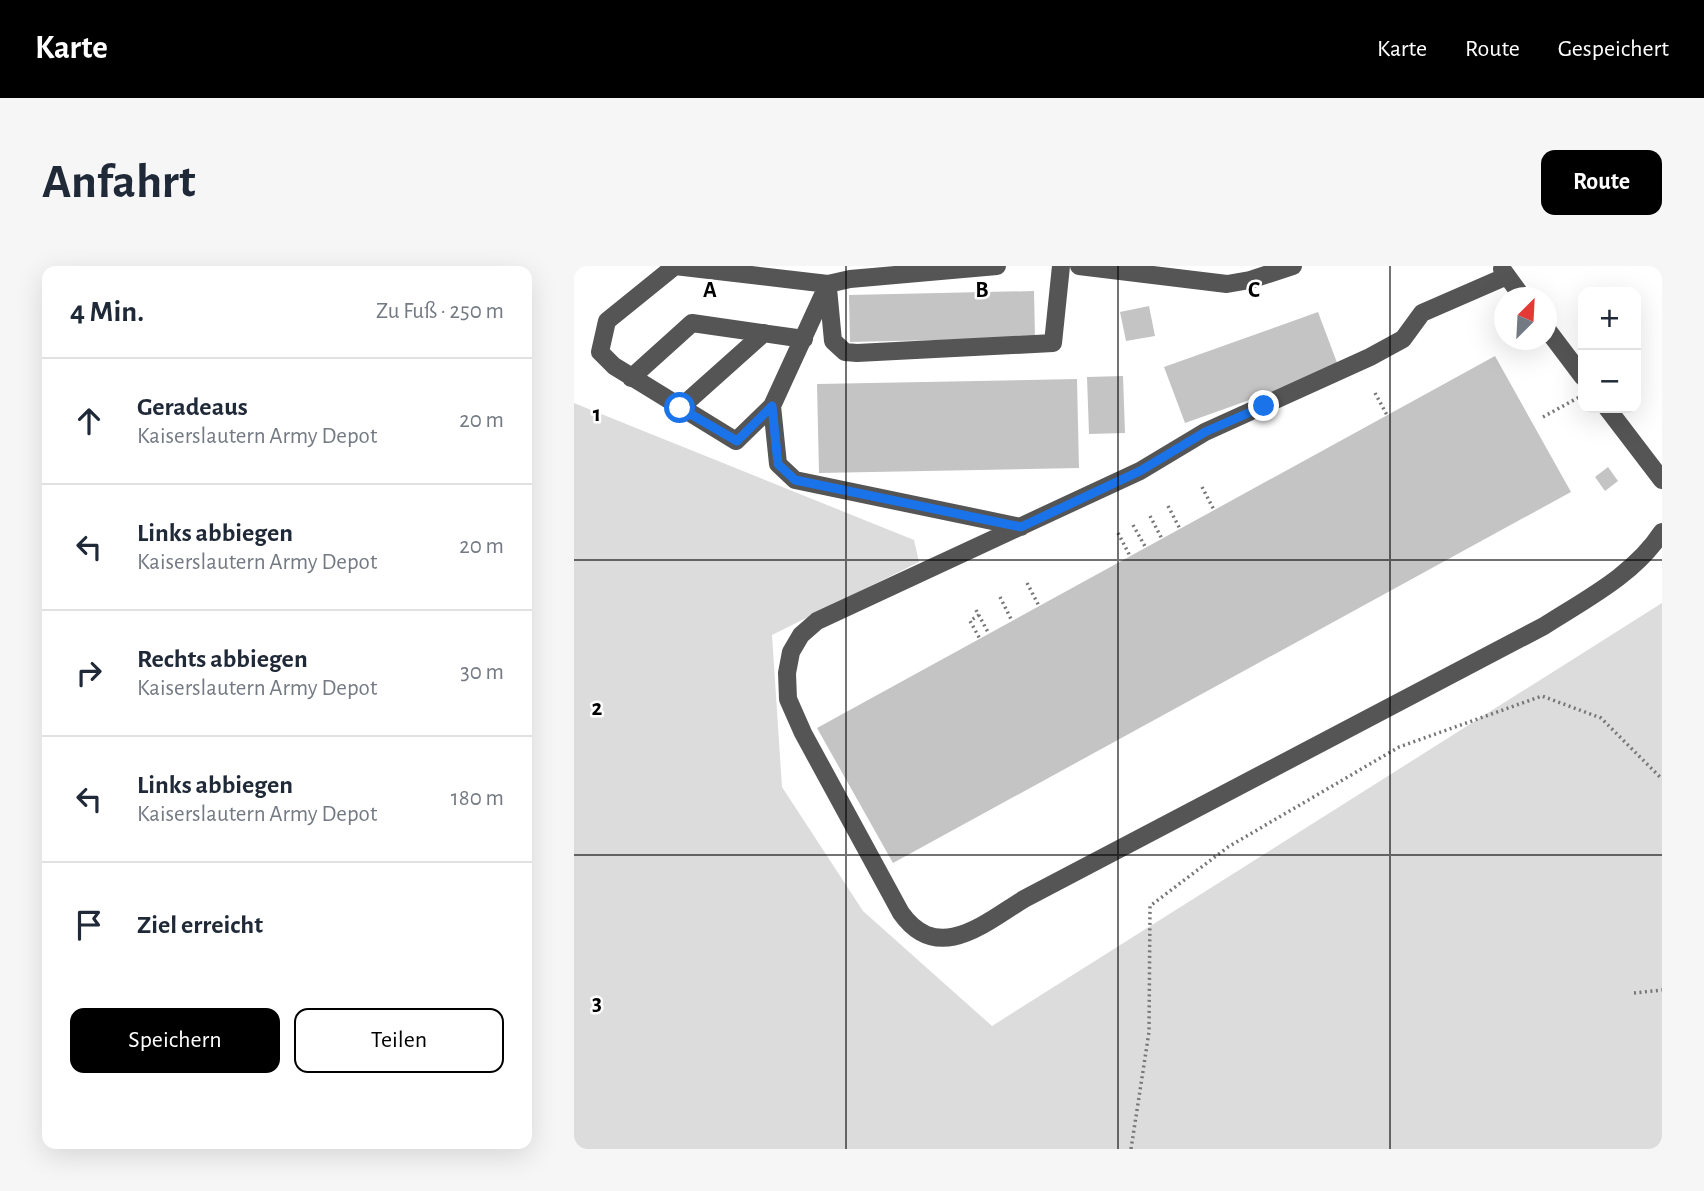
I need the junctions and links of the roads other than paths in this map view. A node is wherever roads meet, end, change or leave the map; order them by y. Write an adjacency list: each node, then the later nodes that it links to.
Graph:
1 (998, 266): 6 (lane)
2 (1061, 266): 6 (lane)
3 (1079, 266): 4 (lane)
4 (1293, 266)
5 (1503, 271): 7 (lane); 17 (lane)
6 (828, 284): 9 (lane); 12 (lane)
7 (1515, 287)
8 (764, 333): 9 (lane); 12 (lane); 14 (lane)
9 (804, 339): 13 (lane)
10 (1557, 343): 11 (lane)
11 (1578, 370)
12 (631, 378): 14 (lane)
13 (772, 406): 14 (lane); 17 (lane)
14 (680, 408)
15 (1611, 413): 16 (lane)
16 (1662, 480)
17 (1021, 527): 18 (lane)
18 (1662, 532)

